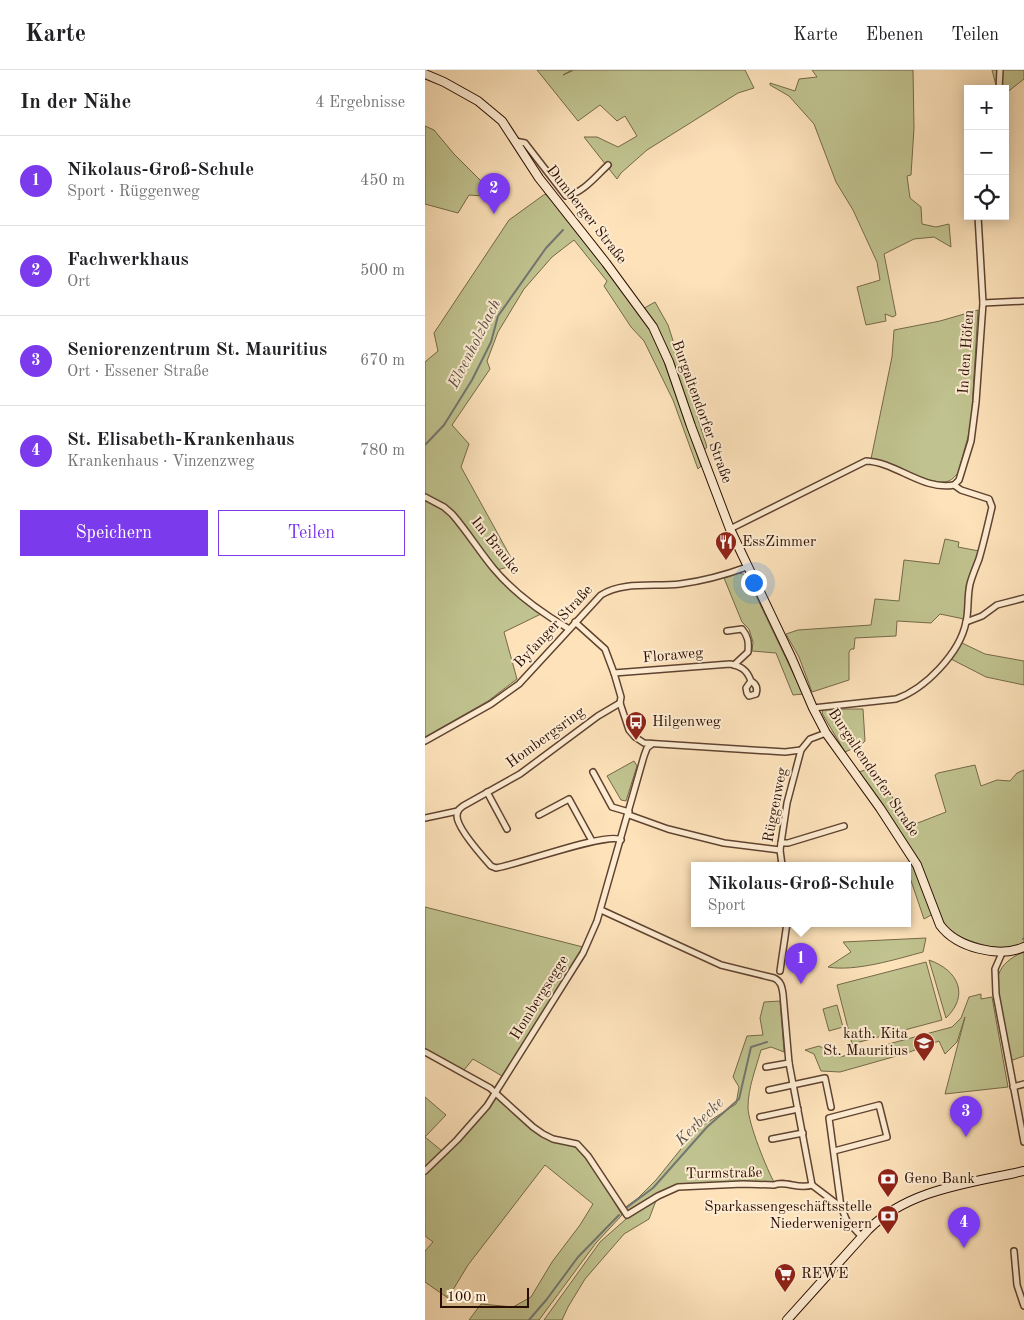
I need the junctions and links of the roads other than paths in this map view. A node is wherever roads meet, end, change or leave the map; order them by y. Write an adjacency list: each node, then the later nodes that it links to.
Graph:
1 (1000, 70): 3 (street)
2 (425, 74): 4 (main road, Dumberger Straße)
3 (999, 85)
4 (515, 141): 5 (street, Dumberger Straße); 9 (main road, Dumberger Straße)
5 (608, 165)
6 (978, 220): 8 (street, In den Höfen)
7 (1024, 301): 8 (street)
8 (983, 303): 10 (street, In den Höfen)
9 (637, 306): 12 (main road, Burgaltendorfer Straße)
10 (954, 485): 12 (street); 16 (street)
11 (425, 497): 17 (street, Im Brauke)
12 (730, 529): 13 (main road, Burgaltendorfer Straße)
13 (747, 567): 15 (street, Byfanger Straße); 23 (main road, Burgaltendorfer Straße)
14 (1024, 598): 16 (street)
15 (575, 622): 17 (street, Byfanger Straße); 20 (street)
16 (966, 622): 23 (street)
17 (569, 629): 25 (street, Byfanger Straße)
18 (727, 631): 19 (street)
19 (734, 664): 20 (street, Floraweg); 21 (street)
20 (615, 673): 22 (street)
21 (751, 681)
22 (620, 703): 26 (street); 29 (street, Hombergsring)
23 (813, 708): 24 (main road, Burgaltendorfer Straße)
24 (826, 733): 27 (street); 44 (main road, Burgaltendorfer Straße)
25 (425, 741)
26 (652, 744): 27 (street); 31 (street, Hombergsegge)
27 (801, 750): 38 (street, Rüggenweg)
28 (593, 772): 31 (street)
29 (487, 792): 30 (street, Hombergsring); 35 (street)
30 (458, 811): 33 (street, Hombergsring); 37 (street)
31 (629, 813): 36 (street, Hombergsegge); 39 (street)
32 (539, 815): 37 (street)
33 (425, 818)
34 (844, 826): 38 (street)
35 (507, 829)
36 (621, 840): 37 (street); 41 (street, Hombergsegge)
37 (592, 841)
38 (781, 843): 39 (street, Rüggenweg)
39 (780, 850): 40 (street, Rüggenweg)
40 (782, 862)
41 (601, 910): 47 (street); 53 (street, Hombergsegge)
42 (786, 927): 45 (street)
43 (1024, 947): 44 (main road, Burgaltendorfer Straße)
44 (1002, 953): 51 (street)
45 (780, 971)
46 (425, 1052): 53 (street, Turmstraße)
47 (789, 1063): 48 (street); 50 (street)
48 (766, 1067)
49 (1024, 1084): 51 (street)
50 (793, 1086): 52 (street); 54 (street); 55 (street)
51 (1013, 1088): 57 (street)
52 (769, 1090)
53 (496, 1093): 62 (street, Hombergsegge); 64 (street, Turmstraße)
54 (831, 1107)
55 (798, 1109): 56 (street); 58 (street)
56 (760, 1117)
57 (1022, 1128): 60 (street)
58 (803, 1133): 59 (street); 64 (street)
59 (772, 1139)
60 (1024, 1142)
61 (834, 1150): 61 (street); 65 (street)
62 (425, 1171)
63 (1024, 1171): 66 (main road)
64 (812, 1185): 65 (street)
65 (841, 1207): 66 (street)
66 (862, 1237): 69 (main road)
67 (1014, 1251): 68 (street)
68 (1024, 1306)
69 (787, 1320)

